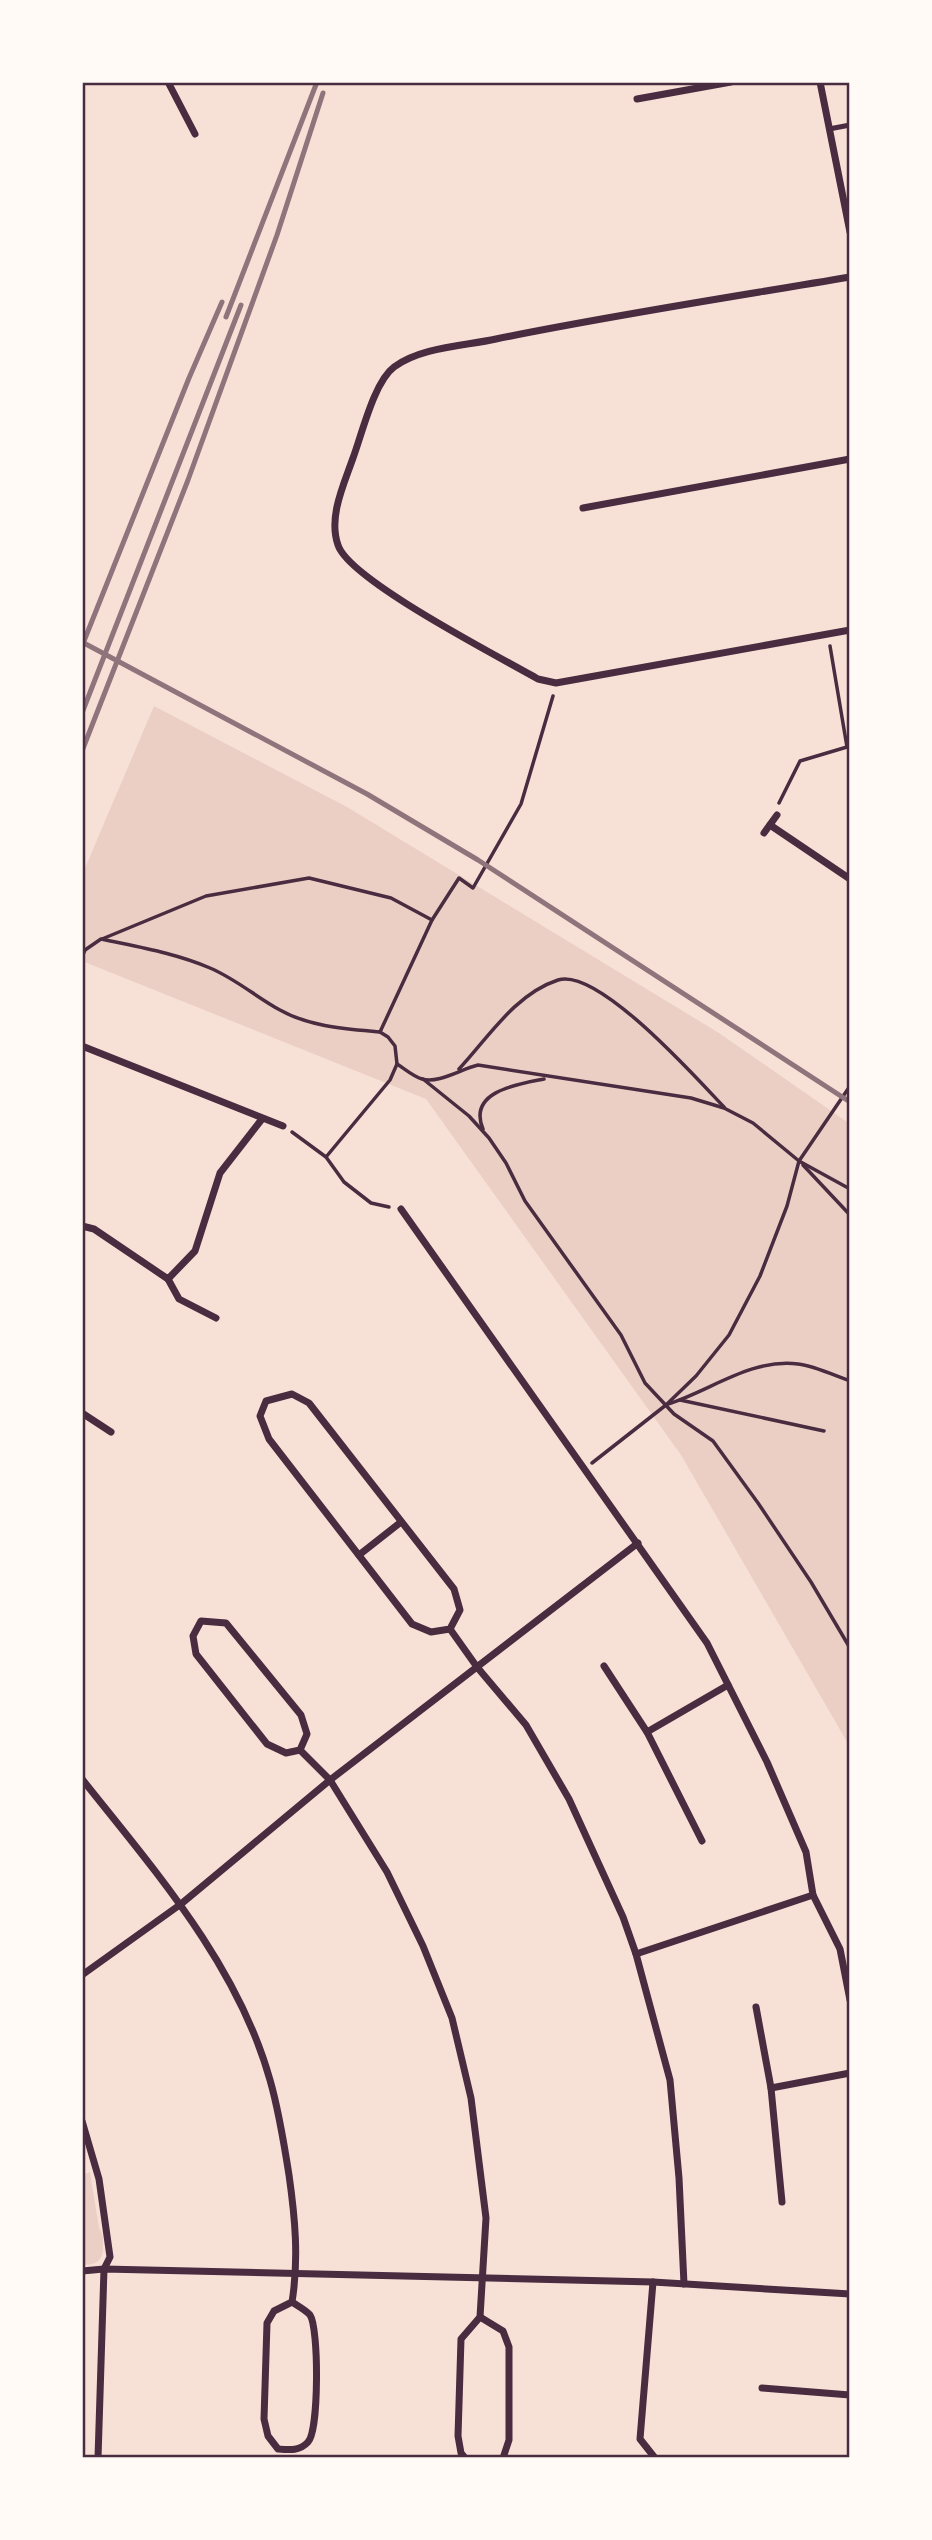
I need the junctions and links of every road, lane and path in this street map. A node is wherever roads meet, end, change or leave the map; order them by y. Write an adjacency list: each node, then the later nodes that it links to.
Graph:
1 (731, 82): 4 (street)
2 (820, 82): 6 (street)
3 (170, 83): 7 (street)
4 (638, 99)
5 (850, 125): 6 (lane)
6 (829, 129): 8 (street)
7 (195, 134)
8 (850, 232)
9 (850, 277): 14 (street)
10 (850, 459): 11 (street)
11 (583, 508)
12 (850, 630): 13 (street)
13 (828, 634): 14 (street); 15 (path)
14 (556, 684): 19 (path)
15 (777, 815): 16 (street)
16 (770, 825): 17 (street); 18 (street)
17 (764, 833)
18 (850, 879)
19 (432, 920): 20 (path); 22 (path)
20 (101, 939): 21 (path); 22 (path)
21 (82, 957)
22 (380, 1032): 24 (path)
23 (82, 1046): 30 (street)
24 (397, 1064): 27 (path); 33 (path)
25 (458, 1070): 26 (path); 27 (path); 29 (path)
26 (549, 1078): 29 (path); 32 (path)
27 (423, 1079): 32 (path)
28 (850, 1086): 34 (path)
29 (724, 1108): 34 (path)
30 (262, 1119): 31 (street); 39 (street)
31 (283, 1126): 33 (path)
32 (485, 1134): 43 (path)
33 (326, 1157): 36 (path)
34 (799, 1161): 35 (path); 37 (path); 43 (path)
35 (850, 1189)
36 (401, 1209): 47 (street)
37 (850, 1215)
38 (82, 1226): 39 (street)
39 (168, 1279): 40 (street)
40 (216, 1318)
41 (850, 1381): 42 (path)
42 (680, 1400): 43 (path); 45 (path)
43 (666, 1405): 47 (path); 52 (path)
44 (82, 1413): 46 (street)
45 (824, 1431)
46 (111, 1432)
47 (585, 1468): 49 (street)
48 (401, 1522): 50 (street); 50 (street); 51 (street)
49 (638, 1543): 54 (street); 55 (street)
50 (359, 1555): 51 (street)
51 (450, 1629): 54 (street)
52 (850, 1648)
53 (604, 1665): 56 (street)
54 (477, 1667): 59 (street); 63 (street)
55 (728, 1685): 56 (street); 61 (street)
56 (647, 1732): 60 (street)
57 (300, 1750): 57 (street); 59 (street)
58 (82, 1779): 62 (street)
59 (330, 1780): 62 (street); 74 (street)
60 (702, 1841)
61 (813, 1895): 63 (street); 65 (street)
62 (181, 1904): 64 (street); 73 (street)
63 (636, 1954): 76 (street)
64 (82, 1975)
65 (850, 2000)
66 (756, 2007): 68 (street)
67 (850, 2073): 68 (street)
68 (771, 2088): 70 (street)
69 (82, 2121): 71 (street)
70 (782, 2202)
71 (104, 2269): 72 (street); 73 (street); 82 (street)
72 (82, 2271)
73 (297, 2273): 74 (street); 78 (street)
74 (484, 2279): 75 (street); 79 (street)
75 (653, 2282): 76 (street); 85 (street)
76 (684, 2284): 77 (street)
77 (850, 2294)
78 (292, 2302): 78 (street)
79 (481, 2317): 83 (street); 84 (street)
80 (762, 2388): 81 (street)
81 (850, 2395)
82 (98, 2458)
83 (465, 2458)
84 (503, 2458)
85 (655, 2458)

